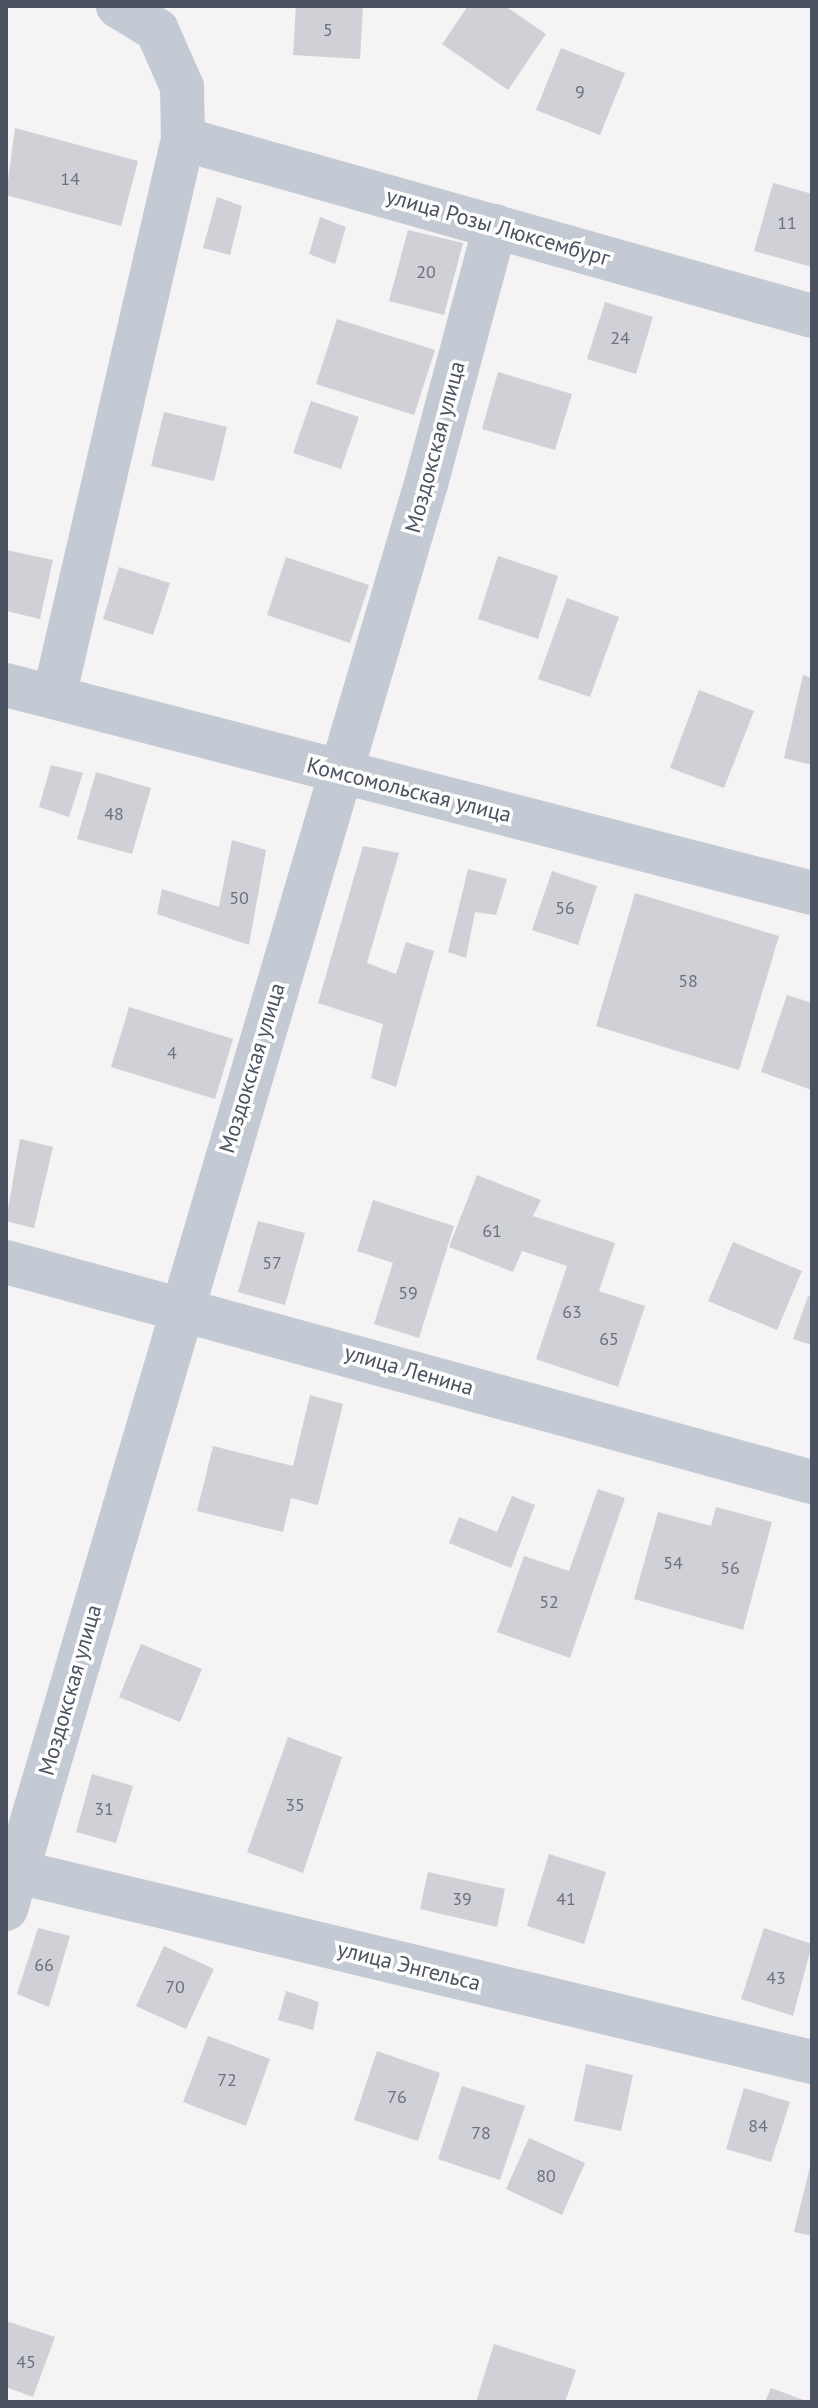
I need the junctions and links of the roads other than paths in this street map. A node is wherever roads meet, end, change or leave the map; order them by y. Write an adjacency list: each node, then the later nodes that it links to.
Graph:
1 (118, 6): 2 (street)
2 (183, 139): 3 (street, улица Розы Люксембург); 6 (street)
3 (495, 226): 4 (street, улица Розы Люксембург); 7 (street, Моздокская улица)
4 (812, 316)
5 (6, 685): 6 (street, Комсомольская улица)
6 (54, 697): 7 (street, Комсомольская улица)
7 (341, 773): 8 (street, Комсомольская улица); 10 (street, Моздокская улица)
8 (812, 893)
9 (6, 1262): 10 (street, улица Ленина)
10 (180, 1307): 11 (street, улица Ленина); 12 (street, Моздокская улица)
11 (812, 1482)
12 (10, 1883): 13 (street, улица Энгельса)
13 (812, 2062)

